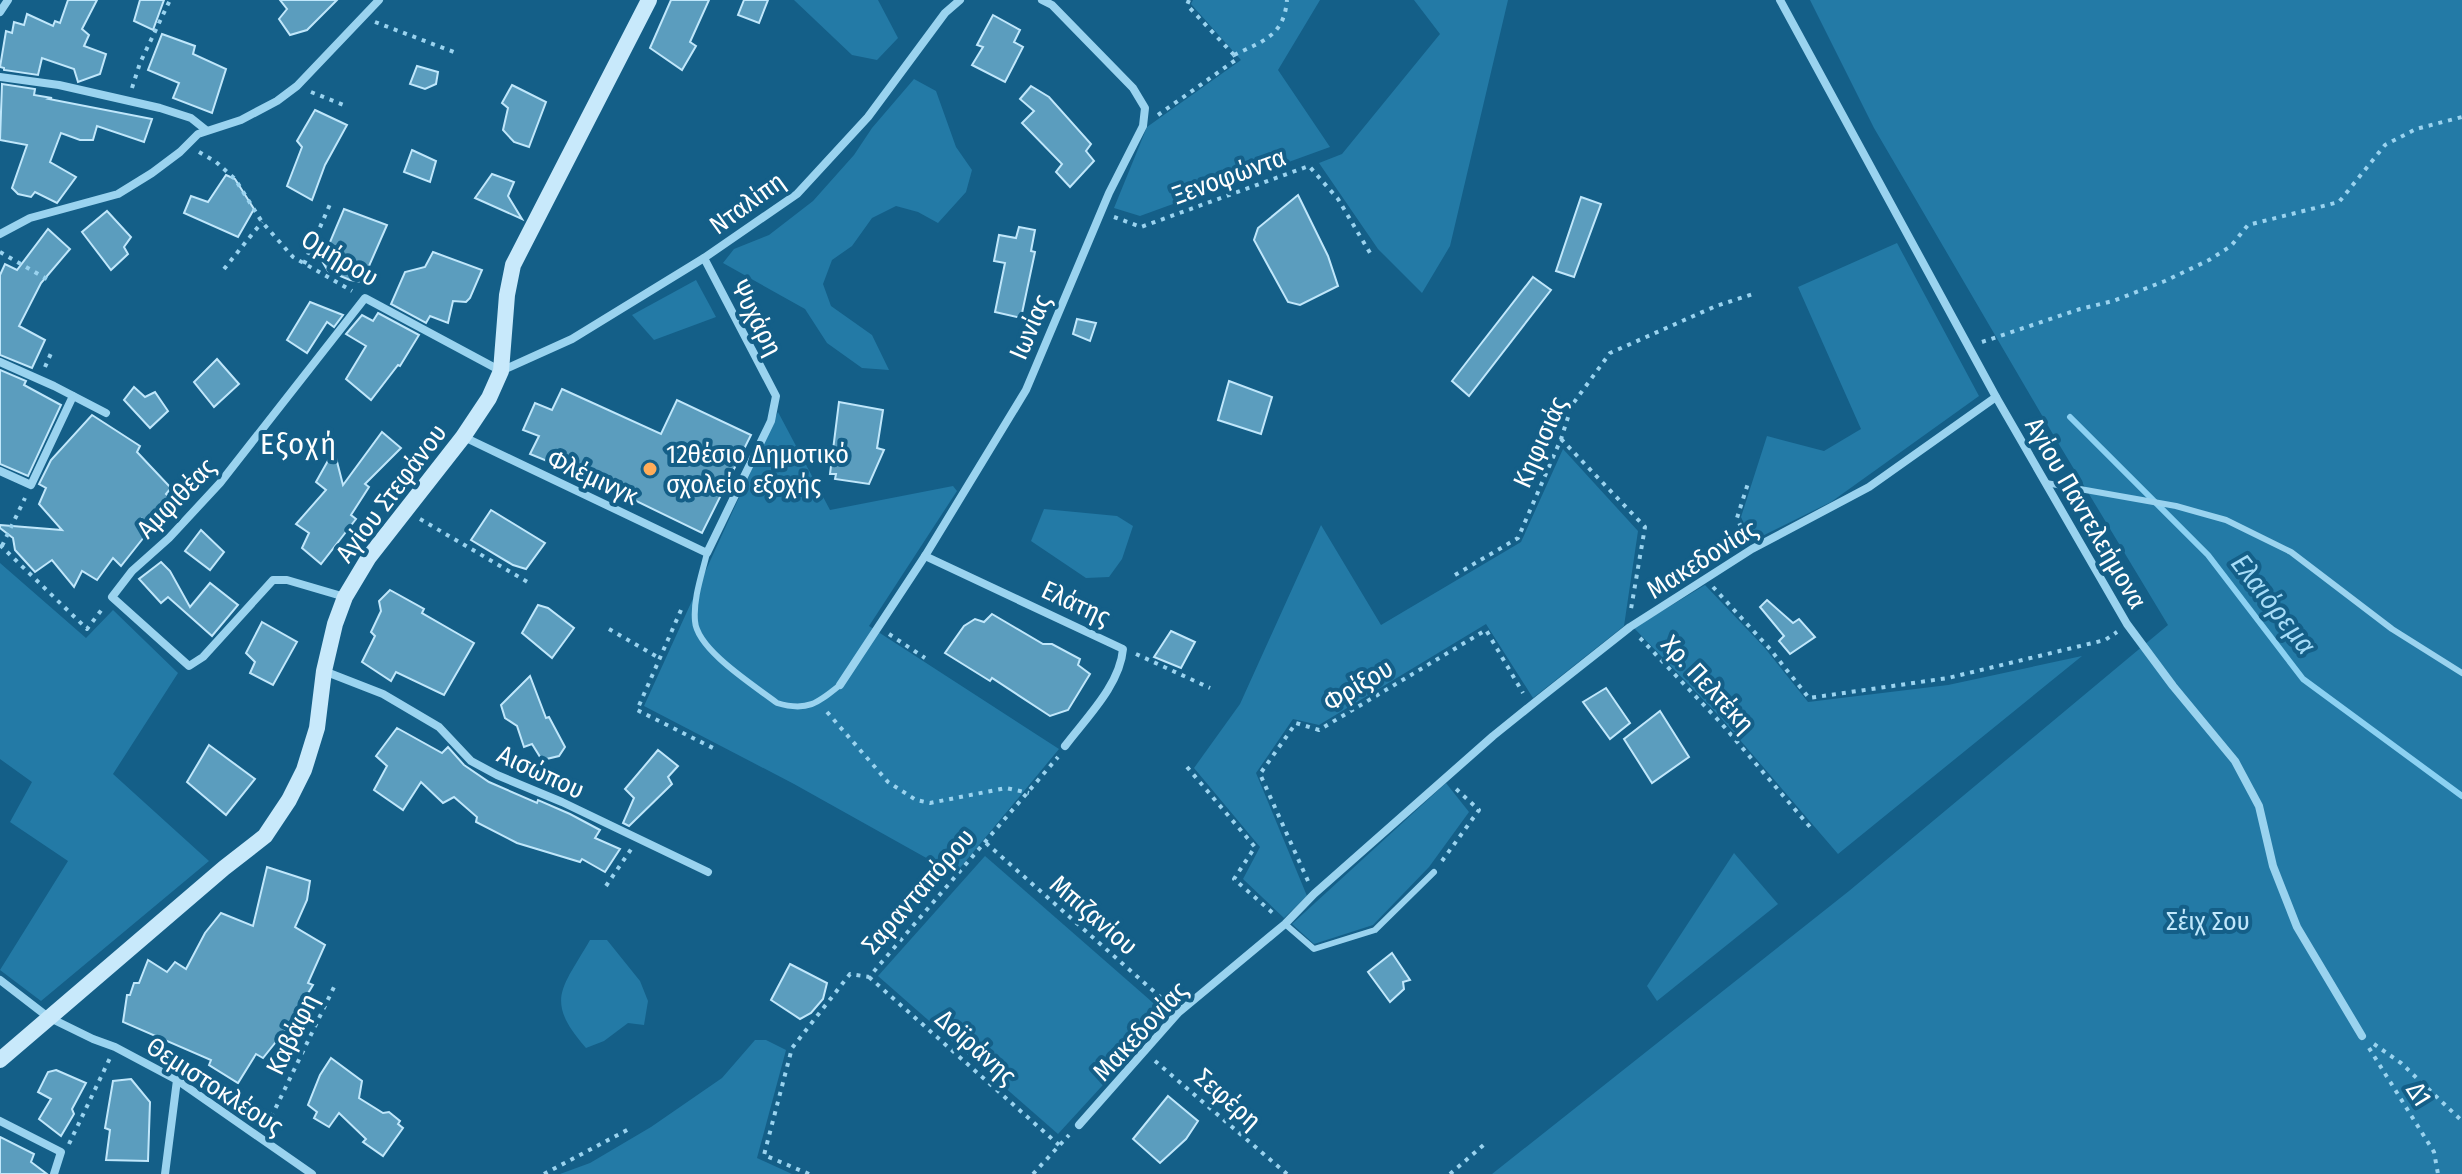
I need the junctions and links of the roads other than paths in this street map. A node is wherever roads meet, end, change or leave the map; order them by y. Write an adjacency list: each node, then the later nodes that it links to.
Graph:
1 (8, 0): 7 (street)
2 (379, 0): 9 (street)
3 (649, 0): 14 (street, Αγίου Στεφάνου)
4 (960, 0): 11 (street, Νταλίπη)
5 (1042, 0): 22 (street, Ιωνίας)
6 (1780, 0): 16 (street, Αγίου Παντελεήμονα)
7 (0, 12)
8 (0, 77): 9 (street)
9 (206, 130): 10 (street)
10 (0, 234)
11 (704, 258): 14 (street, Νταλίπη); 21 (street, Ψυχάρη)
12 (365, 298): 14 (street, Ομήρου); 23 (street, Αμφιθέας)
13 (0, 362): 15 (street)
14 (501, 371): 18 (street, Αγίου Στεφάνου)
15 (73, 396): 17 (street); 19 (street)
16 (1996, 397): 20 (street, Αγίου Παντελεήμονα); 30 (street, Μακεδονίας)
17 (106, 413)
18 (463, 437): 21 (street, Φλέμινγκ); 23 (street, Αγίου Στεφάνου)
19 (0, 471)
20 (2046, 483): 25 (lane); 33 (street, Αγίου Παντελεήμονα)
21 (707, 553): 26 (lane)
22 (925, 556): 26 (street, Ιωνίας); 27 (street, Ελάτης)
23 (345, 597): 24 (street, Αγίου Στεφάνου)
24 (324, 671): 28 (street, Αισώπου); 32 (street, Αγίου Στεφάνου)
25 (2462, 673)
26 (840, 685)
27 (1065, 746)
28 (708, 872)
29 (1434, 872): 30 (lane)
30 (1285, 924): 37 (street, Μακεδονίας)
31 (0, 980): 32 (street, Θεμιστοκλέους)
32 (48, 1017): 34 (street, Αγίου Στεφάνου); 35 (street, Θεμιστοκλέους)
33 (2362, 1036)
34 (0, 1060)
35 (177, 1080): 39 (street); 40 (street, Θεμιστοκλέους)
36 (0, 1121): 38 (street)
37 (1079, 1125)
38 (54, 1174)
39 (165, 1174)
40 (312, 1174)

